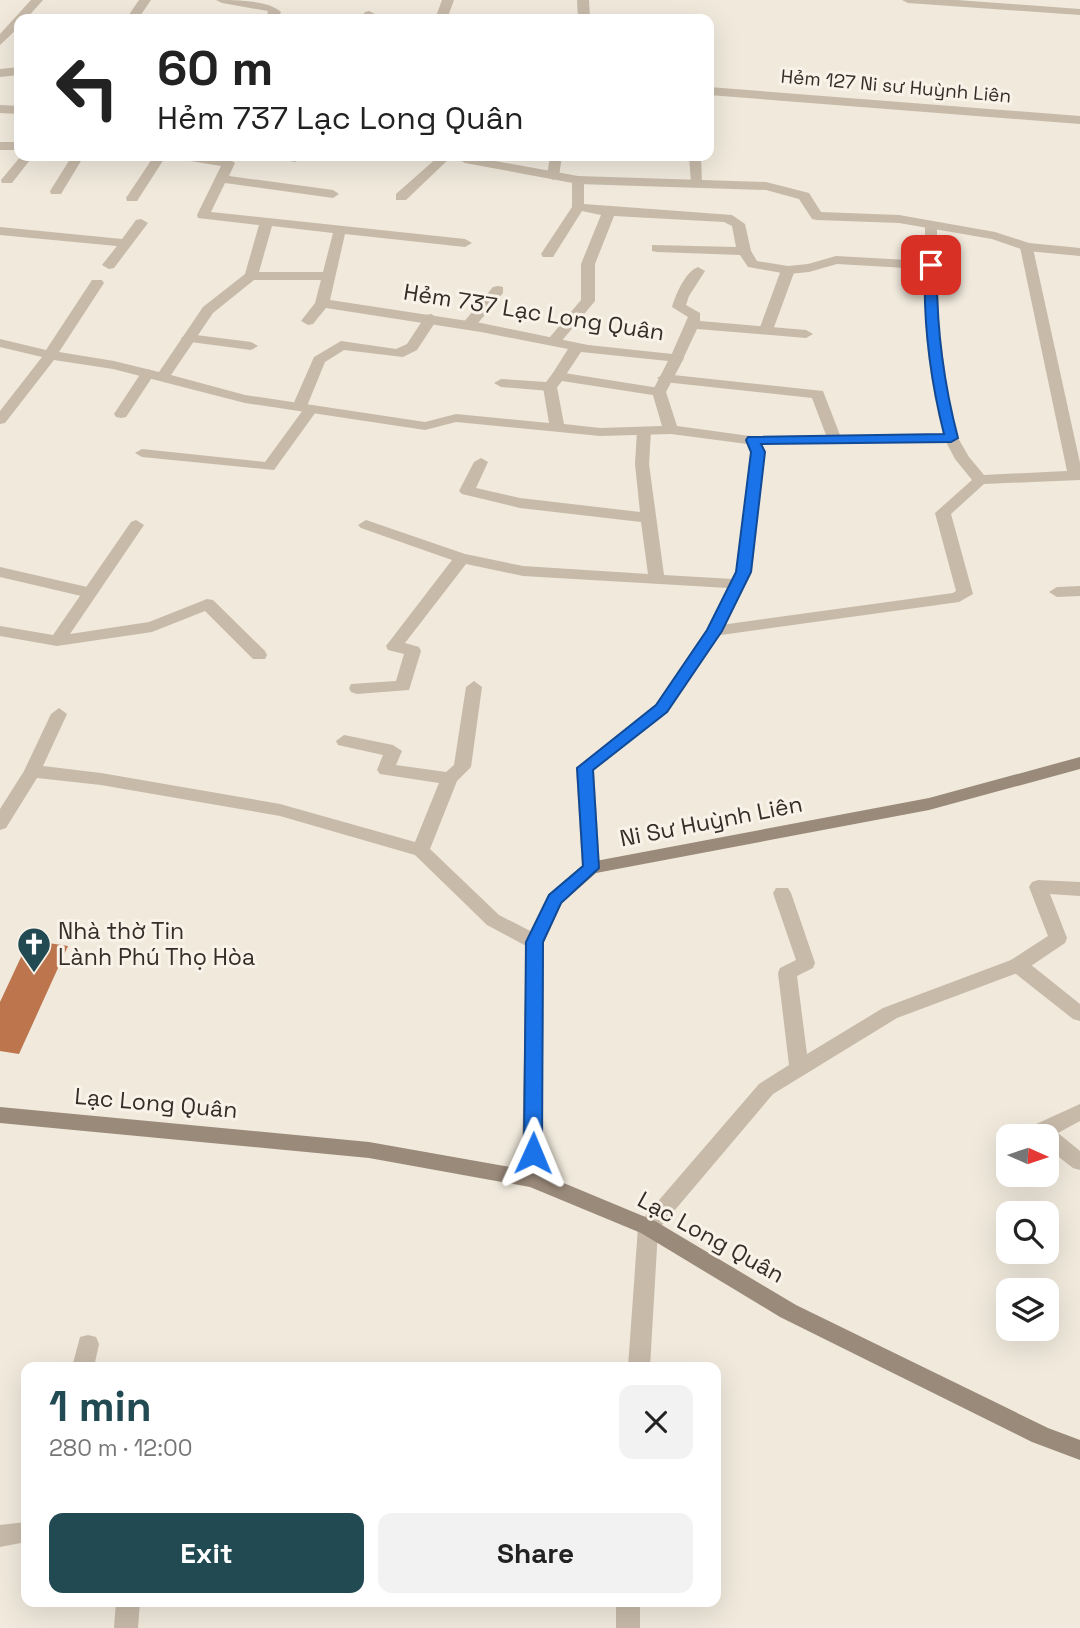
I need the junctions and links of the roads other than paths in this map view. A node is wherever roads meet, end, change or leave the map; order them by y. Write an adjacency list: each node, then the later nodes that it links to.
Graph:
1 (37, 0): 5 (street)
2 (222, 0): 6 (street)
3 (908, 0): 4 (street)
4 (1080, 12)
5 (24, 14)
6 (274, 14)
7 (14, 25): 8 (street)
8 (0, 41)
9 (714, 91): 10 (street, Hẻm 127 Ni sư Huỳnh Liên)
10 (1080, 120)
11 (23, 161): 21 (street)
12 (75, 161): 24 (street)
13 (157, 161): 27 (street)
14 (216, 161): 20 (street)
15 (441, 161): 26 (street)
16 (482, 161): 19 (street)
17 (555, 161): 19 (street)
18 (695, 161): 23 (street)
19 (553, 176): 22 (street)
20 (221, 179): 25 (street); 31 (street)
21 (7, 180)
22 (578, 180): 23 (street); 28 (street)
23 (697, 182): 32 (street)
24 (56, 191)
25 (333, 194)
26 (401, 197)
27 (132, 198)
28 (579, 207): 29 (street); 41 (street)
29 (609, 212): 39 (street); 58 (street)
30 (141, 223): 35 (street)
31 (266, 223): 33 (street); 46 (street)
32 (932, 227): 37 (street); 43 (street)
33 (340, 229): 36 (street); 47 (street)
34 (0, 231): 35 (street)
35 (125, 243): 42 (street)
36 (465, 243)
37 (1027, 247): 40 (street); 79 (street)
38 (657, 248): 39 (street)
39 (744, 251): 44 (street)
40 (1080, 252)
41 (548, 254)
42 (109, 265)
43 (931, 265): 44 (street); 74 (street)
44 (788, 270): 55 (street)
45 (698, 271): 53 (street)
46 (251, 276): 47 (street); 57 (street)
47 (329, 276): 50 (street)
48 (97, 283): 62 (street)
49 (498, 290): 54 (street)
50 (322, 303): 51 (street, Hẻm 737 Lạc Long Quân); 52 (street)
51 (431, 318): 54 (street, Hẻm 737 Lạc Long Quân); 68 (street)
52 (308, 321)
53 (692, 324): 55 (street); 63 (street)
54 (468, 326): 58 (street, Hẻm 737 Lạc Long Quân)
55 (766, 330): 56 (street)
56 (806, 334)
57 (188, 338): 60 (street); 64 (street)
58 (555, 340): 61 (street, Hẻm 737 Lạc Long Quân)
59 (0, 343): 62 (street)
60 (251, 346)
61 (577, 347): 63 (street, Hẻm 737 Lạc Long Quân); 65 (street)
62 (50, 355): 64 (street); 70 (street)
63 (677, 358): 67 (street, Hẻm 737 Lạc Long Quân)
64 (156, 375): 68 (street); 69 (street)
65 (554, 381): 66 (street); 67 (street); 71 (street)
66 (502, 383)
67 (662, 385): 73 (street); 75 (street)
68 (305, 408): 71 (street); 77 (street)
69 (121, 414)
70 (0, 420)
71 (557, 428): 72 (street)
72 (644, 430): 73 (street); 81 (street)
73 (671, 430): 76 (street)
74 (951, 438): 75 (street); 80 (street)
75 (834, 439): 76 (street)
76 (755, 446): 87 (street)
77 (142, 453)
78 (481, 462): 81 (street)
79 (1077, 475): 80 (street)
80 (980, 480): 92 (street)
81 (648, 518): 86 (street)
82 (366, 524): 84 (street)
83 (136, 525): 90 (street)
84 (462, 558): 86 (street); 96 (street)
85 (0, 572): 90 (street)
86 (657, 578): 87 (street)
87 (738, 584): 92 (street)
88 (1080, 591): 89 (street)
89 (1057, 592)
90 (90, 593): 93 (street)
91 (0, 631): 93 (street)
92 (714, 631): 104 (street)
93 (57, 641): 94 (street)
94 (259, 655)
95 (474, 687): 101 (street)
96 (357, 688)
97 (59, 714): 100 (street)
98 (344, 741): 101 (street)
99 (1080, 763): 104 (main road, Ni Sư Huỳnh Liên)
100 (32, 771): 102 (street); 103 (street)
101 (450, 778): 103 (street)
102 (2, 817)
103 (421, 850): 107 (street)
104 (591, 868): 107 (main road)
105 (1080, 889): 108 (street)
106 (782, 893): 110 (street)
107 (535, 942): 116 (main road)
108 (1018, 965): 109 (street); 110 (street)
109 (1080, 1013)
110 (799, 1068): 117 (street)
111 (1080, 1112): 113 (street)
112 (0, 1115): 116 (main road, Lạc Long Quân)
113 (1056, 1124)
114 (1059, 1148): 115 (street)
115 (1080, 1162)
116 (533, 1179): 117 (main road, Lạc Long Quân)
117 (649, 1227): 120 (street); 121 (main road, Lạc Long Quân)
118 (88, 1344): 119 (street)
119 (84, 1362)
120 (639, 1362)
121 (1080, 1450)
122 (21, 1533): 123 (street)
123 (0, 1536)
124 (128, 1607): 126 (street)
125 (628, 1607): 127 (street)
126 (126, 1628)
127 (628, 1628)

